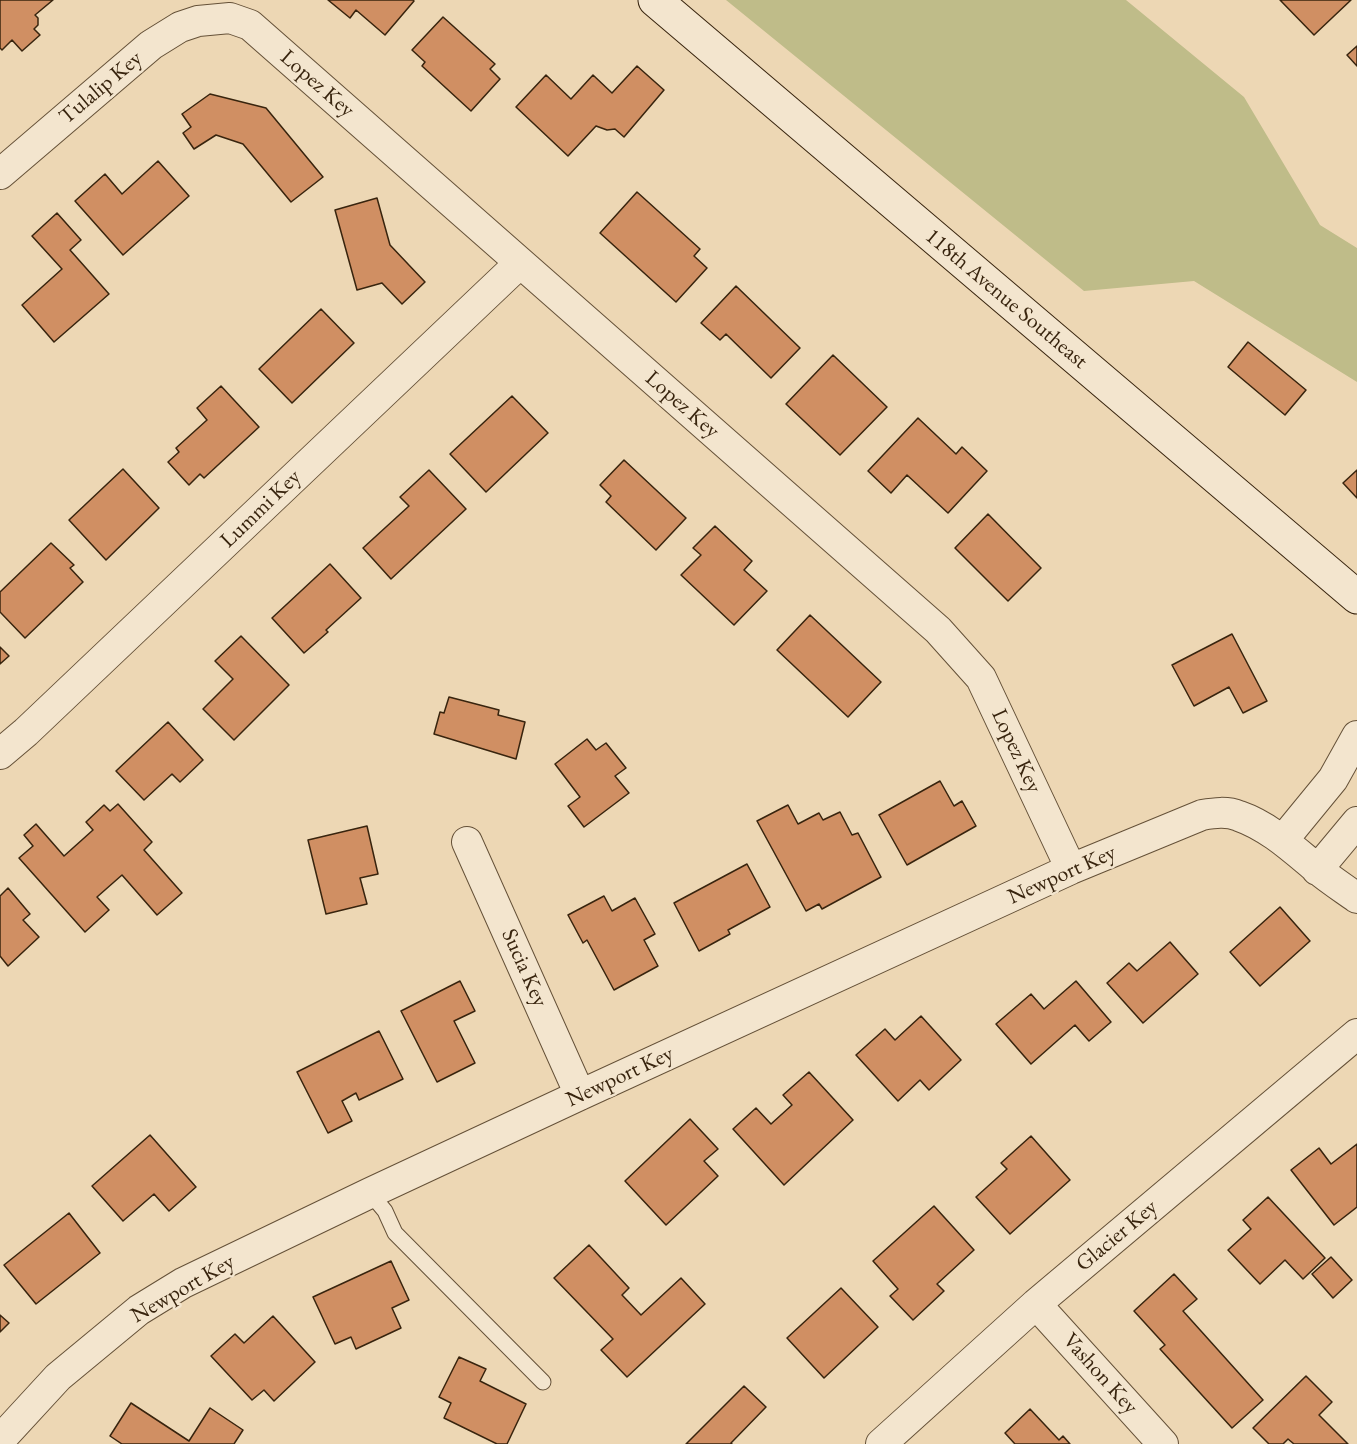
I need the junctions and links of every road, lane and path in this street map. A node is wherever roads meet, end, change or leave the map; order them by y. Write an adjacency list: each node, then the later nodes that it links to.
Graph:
1 (655, 0): 5 (street, 118th Avenue Southeast)
2 (211, 10): 3 (street, Tulalip Key); 4 (street, Lopez Key)
3 (0, 174)
4 (520, 263): 7 (street, Lummi Key); 11 (street, Lopez Key)
5 (1357, 597)
6 (1357, 736): 9 (street)
7 (0, 754)
8 (1357, 822): 12 (street)
9 (1283, 840): 11 (street, Newport Key); 12 (street, Newport Key)
10 (467, 842): 15 (street, Sucia Key)
11 (1071, 869): 15 (street, Newport Key)
12 (1317, 870): 13 (street, Newport Key)
13 (1357, 898)
14 (1357, 1034): 17 (street, Glacier Key)
15 (580, 1095): 16 (street, Newport Key)
16 (370, 1193): 18 (lane); 19 (street, Newport Key)
17 (1036, 1304): 20 (street, Glacier Key); 21 (street, Vashon Key)
18 (543, 1382)
19 (0, 1440)
20 (881, 1444)
21 (1163, 1444)

